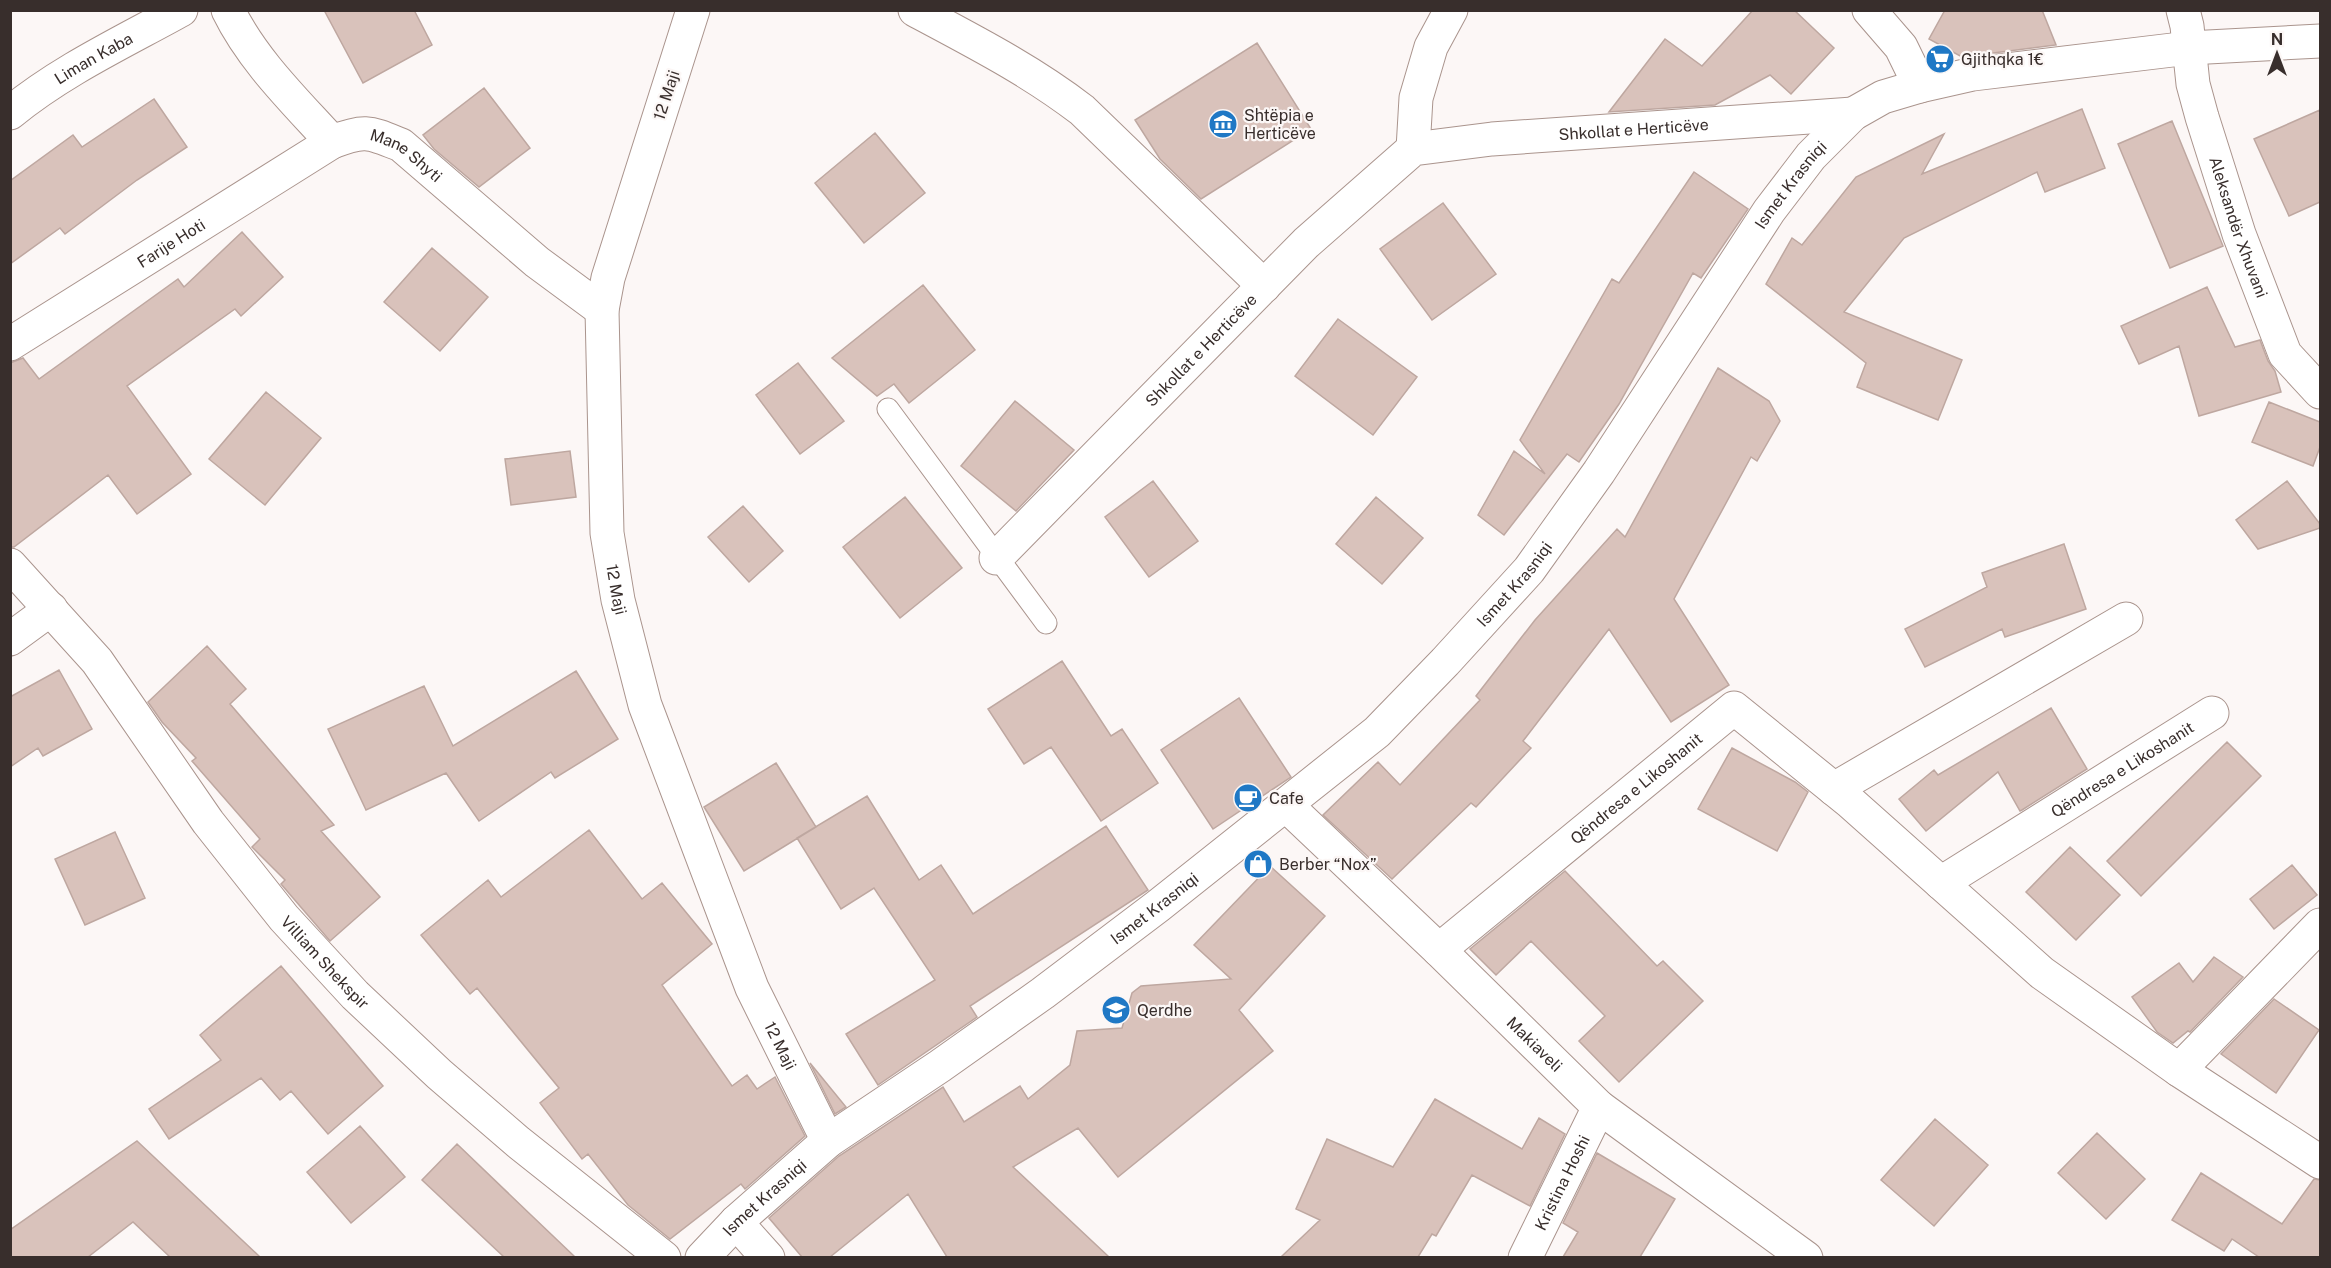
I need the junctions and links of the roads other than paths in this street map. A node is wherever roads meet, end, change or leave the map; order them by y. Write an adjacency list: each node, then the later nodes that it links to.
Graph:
1 (181, 10): 11 (street, Liman Kaba)
2 (228, 10): 13 (street)
3 (693, 10): 16 (street, 12 Maji)
4 (915, 10): 15 (street)
5 (1451, 10): 14 (street)
6 (1869, 10): 10 (street)
7 (2183, 10): 9 (street, Aleksandër Xhuvani)
8 (2320, 41): 9 (street, Ismet Krasniqi)
9 (2189, 48): 10 (street, Ismet Krasniqi); 18 (street, Aleksandër Xhuvani)
10 (1920, 86): 12 (street, Ismet Krasniqi)
11 (10, 113)
12 (1853, 114): 14 (street, Shkollat e Herticëve); 28 (street, Ismet Krasniqi)
13 (332, 142): 16 (street, Mane Shyti); 17 (street, Farije Hoti)
14 (1413, 148): 15 (street, Shkollat e Herticëve)
15 (1264, 286): 20 (street, Shkollat e Herticëve)
16 (602, 310): 34 (street, 12 Maji)
17 (10, 344)
18 (2320, 392)
19 (888, 409): 20 (lane)
20 (996, 558): 24 (lane)
21 (10, 565): 22 (street, Villiam Shekspir)
22 (51, 609): 25 (street); 37 (street, Villiam Shekspir)
23 (2126, 619): 27 (street)
24 (1046, 623)
25 (10, 639)
26 (2212, 712): 29 (street, Qëndresa e Likoshanit)
27 (1834, 789): 29 (street, Qëndresa e Likoshanit); 31 (street, Qëndresa e Likoshanit)
28 (1286, 805): 31 (street, Makiaveli); 34 (street, Ismet Krasniqi)
29 (1941, 883): 32 (street, Qëndresa e Likoshanit)
30 (2320, 925): 32 (street)
31 (1439, 950): 33 (street, Makiaveli)
32 (2179, 1070): 35 (street, Qëndresa e Likoshanit)
33 (1599, 1107): 40 (street, Kristina Hoshi); 41 (street, Makiaveli)
34 (828, 1141): 36 (street, Ismet Krasniqi)
35 (2320, 1162)
36 (736, 1222): 38 (street, Ismet Krasniqi); 39 (street)
37 (664, 1257)
38 (702, 1257)
39 (768, 1257)
40 (1525, 1257)
41 (1806, 1257)

